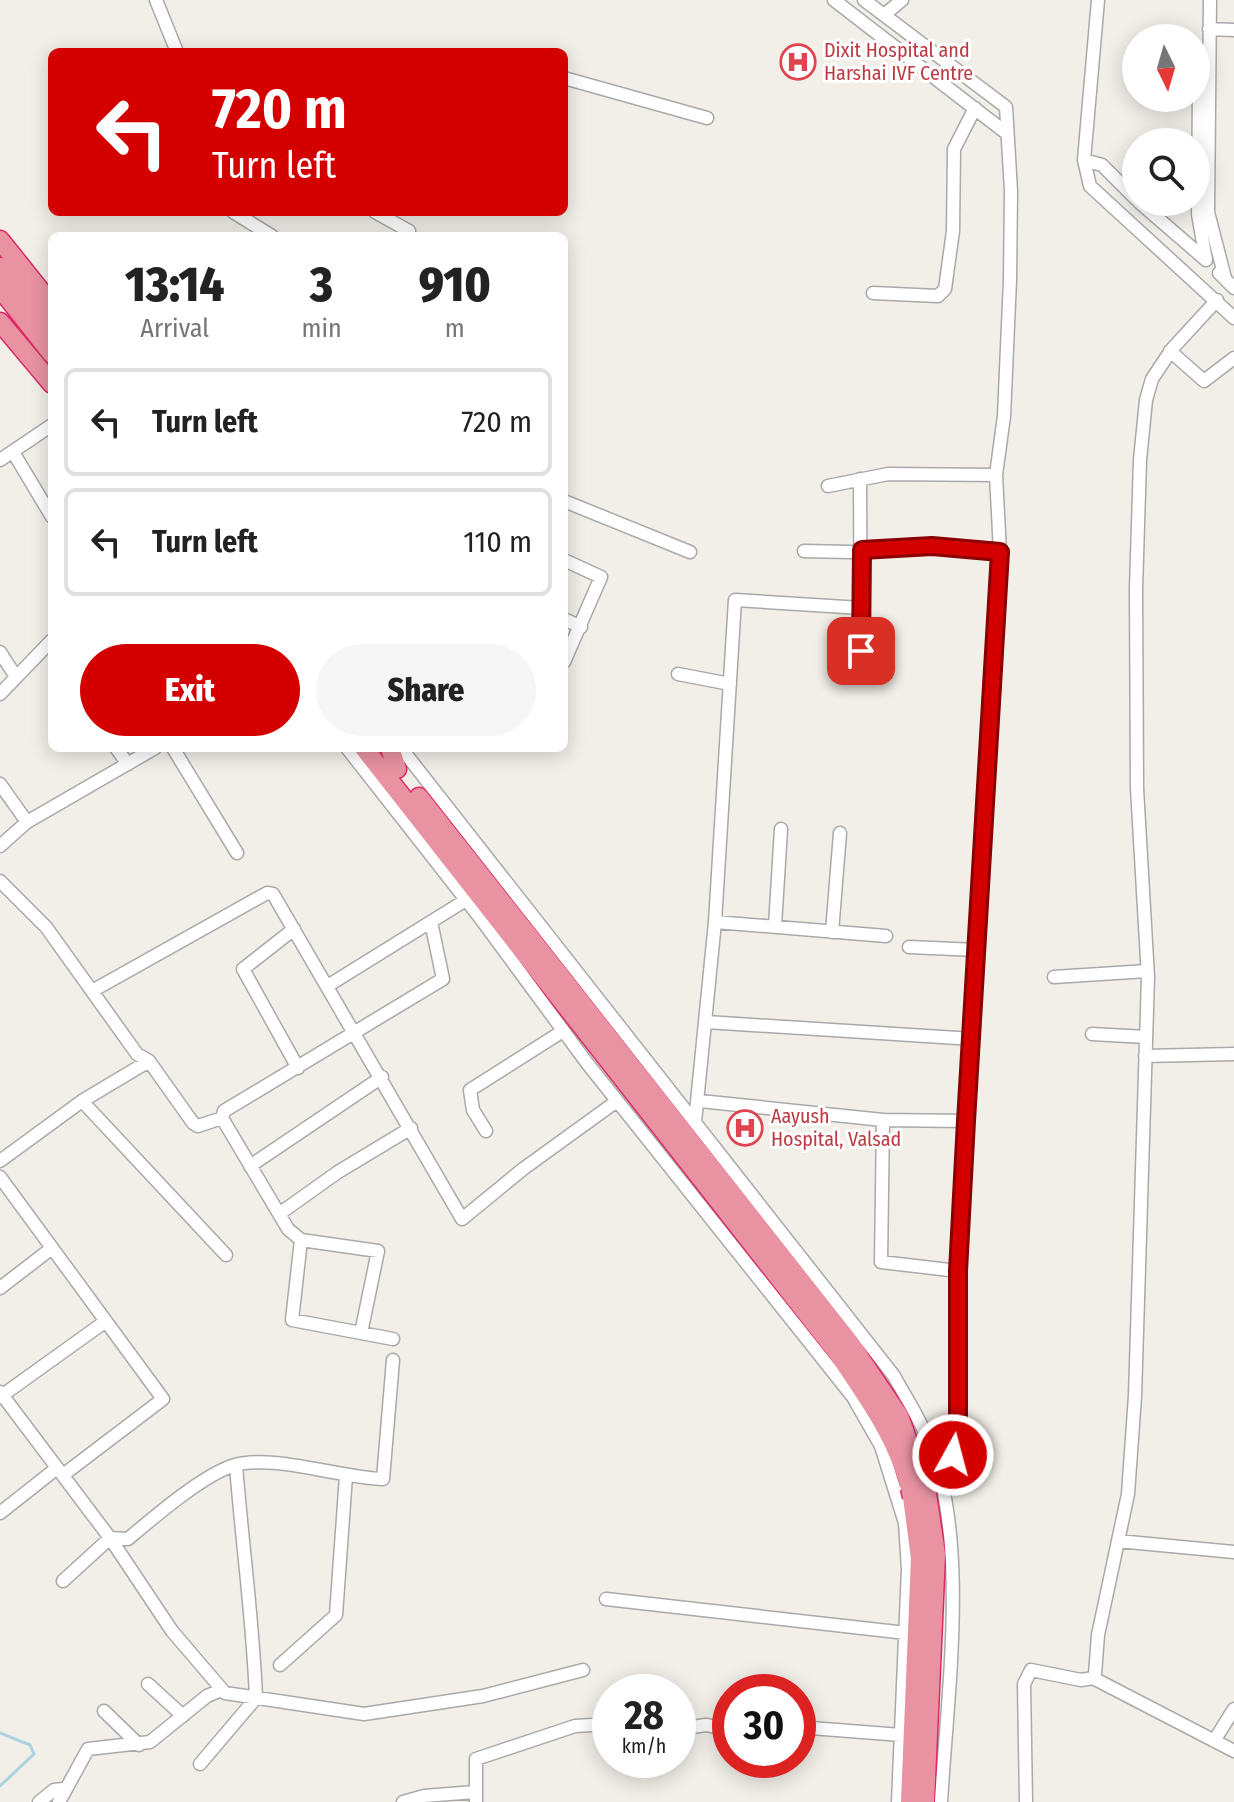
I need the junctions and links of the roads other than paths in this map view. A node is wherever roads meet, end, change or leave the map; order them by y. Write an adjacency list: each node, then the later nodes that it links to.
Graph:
1 (156, 0): 12 (street)
2 (834, 0): 14 (street)
3 (864, 0): 8 (street)
4 (902, 0): 8 (street)
5 (1098, 0): 18 (street)
6 (1203, 0): 26 (street)
7 (1210, 0): 9 (street)
8 (884, 15): 17 (street)
9 (1209, 24)
10 (1210, 29): 11 (street)
11 (1234, 30)
12 (175, 48)
13 (568, 79): 16 (street)
14 (975, 108): 17 (street); 31 (street)
15 (1209, 112): 28 (street)
16 (707, 118)
17 (1005, 132): 44 (street)
18 (1084, 160): 19 (street); 33 (street)
19 (1122, 186)
20 (240, 216): 24 (street)
21 (382, 216): 23 (street)
22 (1155, 216): 26 (street)
23 (409, 231)
24 (266, 232)
25 (0, 240): 32 (highway)
26 (1206, 260): 28 (street)
27 (0, 267): 36 (highway)
28 (1225, 278): 30 (street)
29 (0, 288): 36 (highway)
30 (1234, 288)
31 (873, 293)
32 (48, 300)
33 (1217, 300): 34 (street); 38 (street)
34 (1234, 318)
35 (0, 322): 37 (highway)
36 (45, 334): 37 (highway)
37 (20, 347): 40 (highway)
38 (1170, 351): 39 (street); 92 (street)
39 (1234, 358)
40 (48, 379)
41 (48, 428): 42 (street)
42 (13, 452): 43 (street); 48 (street)
43 (0, 460)
44 (996, 475): 45 (street); 52 (street)
45 (860, 479): 46 (street); 49 (street)
46 (828, 486)
47 (568, 503): 51 (street)
48 (48, 510)
49 (862, 550): 50 (street); 52 (street); 54 (street)
50 (804, 551)
51 (690, 552)
52 (1000, 552): 91 (street)
53 (568, 562): 56 (street)
54 (861, 608): 60 (street); 63 (street)
55 (568, 621): 56 (street)
56 (581, 627): 59 (street)
57 (48, 644): 62 (street)
58 (0, 652): 62 (street)
59 (568, 654)
60 (861, 673)
61 (678, 674): 63 (street)
62 (16, 677): 64 (street)
63 (730, 684): 85 (street)
64 (0, 694)
65 (119, 752): 74 (street)
66 (148, 752): 74 (street)
67 (175, 752): 81 (street)
68 (351, 752): 83 (street)
69 (355, 752): 75 (highway)
70 (368, 752): 75 (highway)
71 (382, 752): 75 (highway)
72 (399, 752): 75 (highway)
73 (402, 752): 114 (street)
74 (128, 764): 77 (street)
75 (393, 774): 96 (highway); 134 (highway)
76 (0, 784): 77 (street)
77 (27, 822): 80 (street)
78 (781, 829): 86 (street)
79 (840, 833): 88 (street)
80 (0, 846)
81 (237, 853)
82 (0, 881): 95 (street)
83 (466, 900): 84 (street); 96 (street)
84 (431, 922): 94 (street); 99 (street)
85 (715, 922): 86 (street); 97 (street)
86 (775, 926): 88 (street)
87 (294, 929): 94 (street); 95 (street); 106 (street)
88 (832, 932): 89 (street)
89 (886, 936)
90 (909, 947): 91 (street)
91 (977, 950): 102 (street)
92 (1147, 971): 93 (street); 101 (street)
93 (1054, 977)
94 (329, 985): 99 (street)
95 (92, 991): 105 (street)
96 (559, 1011): 98 (street); 134 (highway)
97 (706, 1022): 102 (street); 110 (street)
98 (563, 1031): 109 (street); 116 (street)
99 (357, 1034): 106 (street); 107 (street)
100 (1092, 1034): 101 (street)
101 (1146, 1037): 104 (street)
102 (973, 1039): 113 (street)
103 (1234, 1054): 104 (street)
104 (1145, 1056): 137 (street)
105 (149, 1061): 108 (street); 111 (street)
106 (298, 1068): 111 (street)
107 (382, 1077): 115 (street); 118 (street)
108 (82, 1101): 117 (street); 123 (street)
109 (617, 1101): 115 (street); 134 (street)
110 (700, 1101): 112 (street); 114 (street)
111 (222, 1118): 118 (street)
112 (883, 1120): 113 (street); 124 (street)
113 (966, 1121): 124 (street)
114 (695, 1122): 134 (street)
115 (411, 1128): 120 (street)
116 (486, 1131)
117 (0, 1161)
118 (250, 1166): 120 (street)
119 (0, 1177): 122 (street)
120 (279, 1214): 121 (street)
121 (301, 1240): 127 (street); 127 (street)
122 (52, 1248): 125 (street); 126 (street)
123 (226, 1255)
124 (958, 1271): 134 (street)
125 (0, 1288)
126 (106, 1321): 130 (street); 132 (street)
127 (361, 1333): 128 (street)
128 (393, 1339)
129 (393, 1360): 133 (street)
130 (1, 1395): 132 (street)
131 (236, 1465): 133 (street); 136 (street); 147 (street)
132 (60, 1471): 135 (street); 136 (street)
133 (346, 1476): 142 (street)
134 (919, 1490): 141 (street); 163 (highway); 164 (highway); 165 (street)
135 (0, 1513)
136 (110, 1538): 139 (street); 146 (street)
137 (1118, 1541): 138 (street); 144 (street)
138 (1234, 1552)
139 (63, 1581)
140 (606, 1599): 141 (street)
141 (906, 1633): 153 (street)
142 (280, 1665)
143 (583, 1670): 147 (street)
144 (1093, 1678): 154 (street); 166 (street)
145 (148, 1684): 150 (street)
146 (221, 1690): 147 (street); 150 (street)
147 (256, 1698): 157 (street)
148 (1234, 1709): 154 (street)
149 (104, 1711): 155 (street)
150 (183, 1716): 155 (street)
151 (592, 1725): 159 (street)
152 (816, 1728): 153 (street)
153 (901, 1735): 162 (street)
154 (1214, 1741): 156 (street)
155 (139, 1745): 158 (street)
156 (1234, 1751)
157 (200, 1764)
158 (61, 1796): 160 (street)
159 (476, 1797): 161 (street)
160 (39, 1802)
161 (403, 1802)
162 (898, 1802)
163 (910, 1802)
164 (925, 1802)
165 (941, 1802)
166 (1026, 1802)

